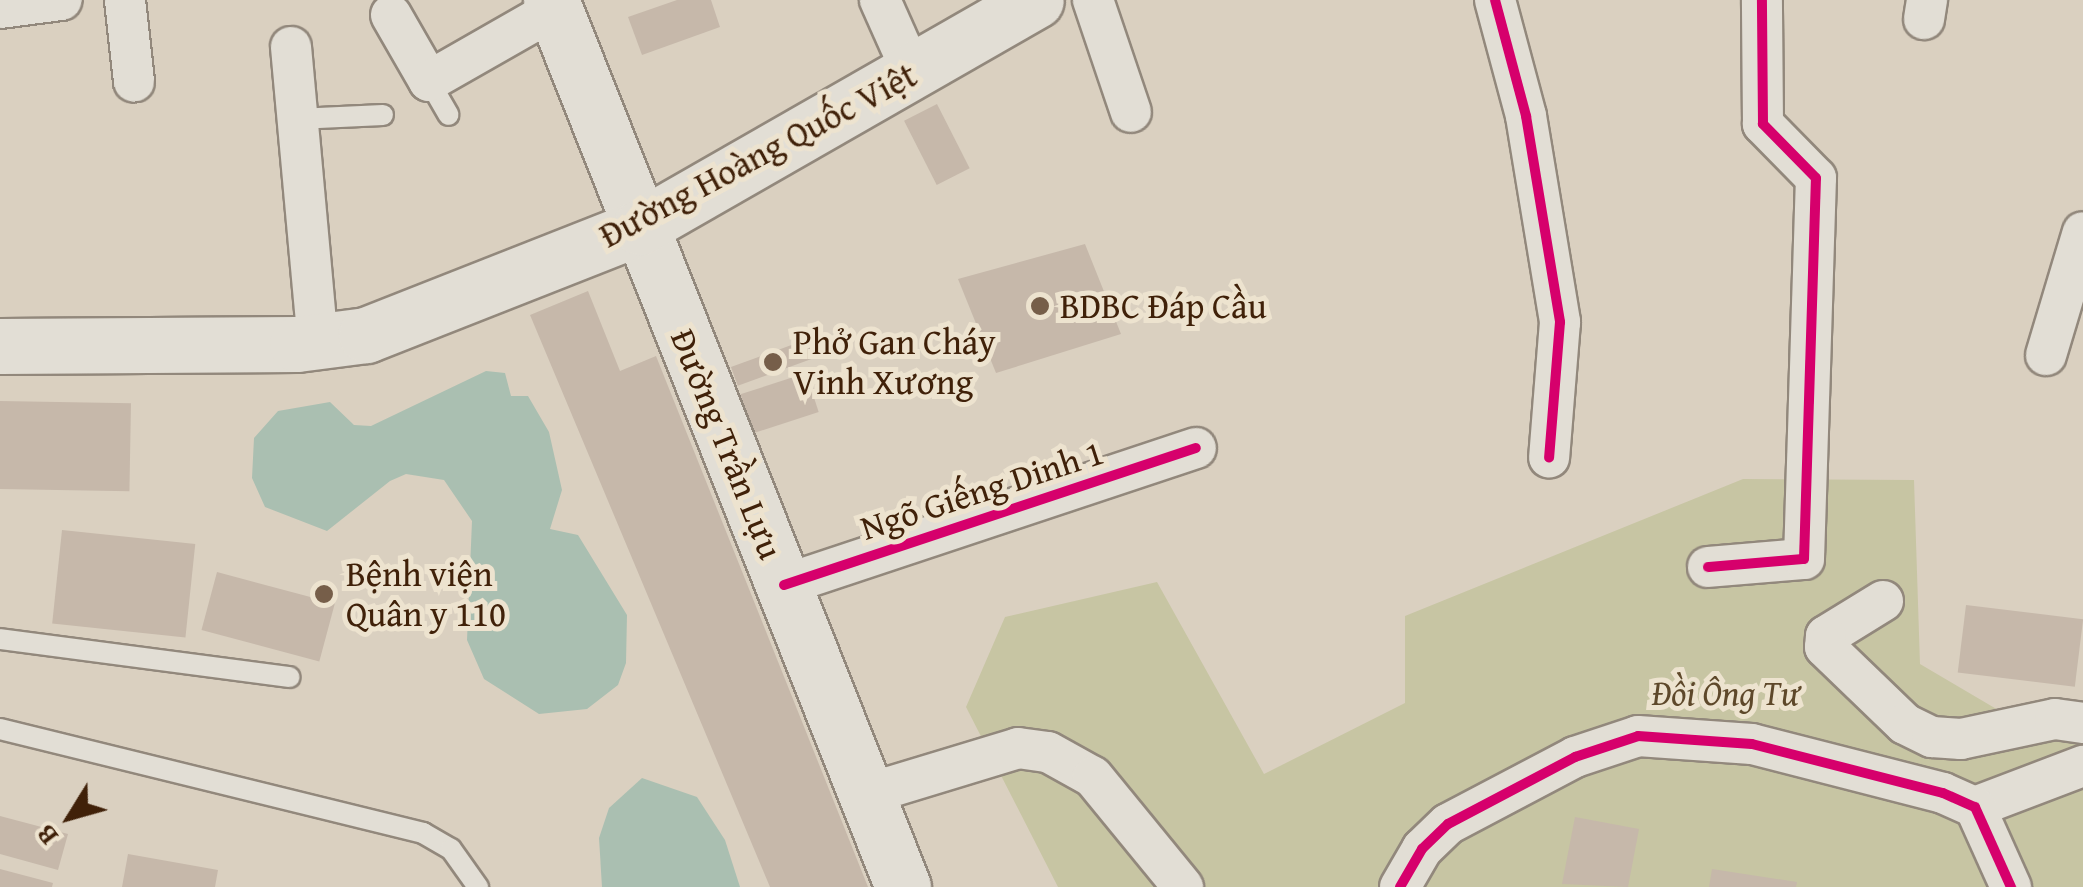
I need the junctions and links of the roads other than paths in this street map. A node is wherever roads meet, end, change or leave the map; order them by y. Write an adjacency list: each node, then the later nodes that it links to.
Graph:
1 (61, 0): 9 (street)
2 (125, 0): 14 (street)
3 (880, 0): 12 (street)
4 (1036, 0): 12 (main road, Đường Hoàng Quốc Việt)
5 (1093, 0): 15 (street)
6 (1495, 0): 25 (street)
7 (1762, 0): 26 (street)
8 (553, 4): 13 (street); 19 (main road, Đường Trần Lựu)
9 (0, 8)
10 (391, 15): 13 (street)
11 (290, 47): 18 (street)
12 (912, 72): 19 (main road, Đường Hoàng Quốc Việt)
13 (429, 81): 17 (lane)
14 (134, 82)
15 (1131, 112)
16 (383, 115): 18 (lane)
17 (449, 115)
18 (297, 120): 21 (street)
19 (640, 227): 21 (main road, Đường Hoàng Quốc Việt); 27 (main road, Đường Trần Lựu)
20 (2083, 232): 23 (street)
21 (318, 342): 22 (main road, Đường Hoàng Quốc Việt)
22 (0, 346)
23 (2046, 355)
24 (1196, 448): 27 (street, Ngõ Giếng Dinh 1)
25 (1549, 458)
26 (1708, 567)
27 (784, 585): 34 (main road, Đường Trần Lựu)
28 (1882, 600): 31 (street)
29 (0, 639): 30 (lane)
30 (290, 677)
31 (2083, 723)
32 (0, 729): 38 (lane)
33 (2083, 766): 35 (street)
34 (867, 794): 39 (main road, Đường Trần Lựu); 40 (street)
35 (1975, 807): 36 (street); 37 (street)
36 (1404, 879)
37 (2009, 883)
38 (478, 887)
39 (903, 887)
40 (1184, 887)

